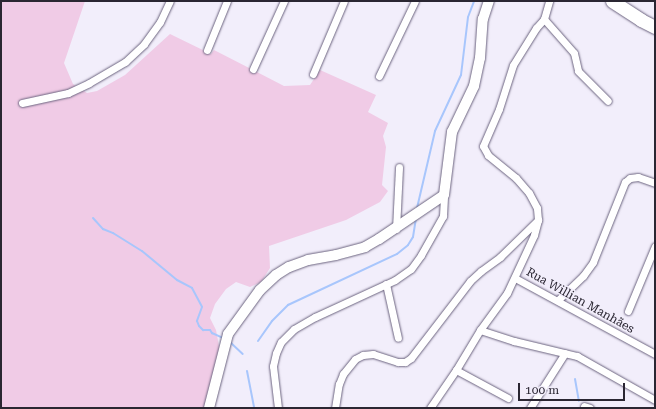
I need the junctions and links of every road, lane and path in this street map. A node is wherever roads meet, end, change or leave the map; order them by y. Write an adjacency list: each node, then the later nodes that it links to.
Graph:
1 (170, 1): 16 (street)
2 (227, 1): 11 (street)
3 (284, 1): 12 (street)
4 (344, 1): 13 (street)
5 (415, 1): 14 (street)
6 (489, 1): 19 (street)
7 (549, 1): 9 (street)
8 (612, 1): 10 (highway)
9 (544, 19): 15 (street); 20 (street)
10 (655, 27)
11 (207, 50)
12 (253, 69)
13 (313, 74)
14 (379, 76)
15 (608, 101)
16 (22, 103)
17 (399, 167): 21 (street)
18 (655, 183): 25 (street)
19 (444, 195): 21 (street); 24 (street)
20 (538, 220): 23 (street); 36 (street)
21 (396, 228): 34 (street)
22 (655, 246): 26 (street)
23 (515, 278): 25 (street, Rua Willian Manhães); 27 (street)
24 (386, 284): 28 (street); 35 (street)
25 (558, 300): 30 (street, Rua Willian Manhães)
26 (628, 311)
27 (480, 330): 29 (street); 31 (street)
28 (398, 338)
29 (565, 353): 33 (street); 38 (street)
30 (655, 354)
31 (456, 370): 32 (street); 37 (street)
32 (508, 398)
33 (655, 400)
34 (209, 408)
35 (278, 408)
36 (335, 408)
37 (430, 408)
38 (530, 408)

